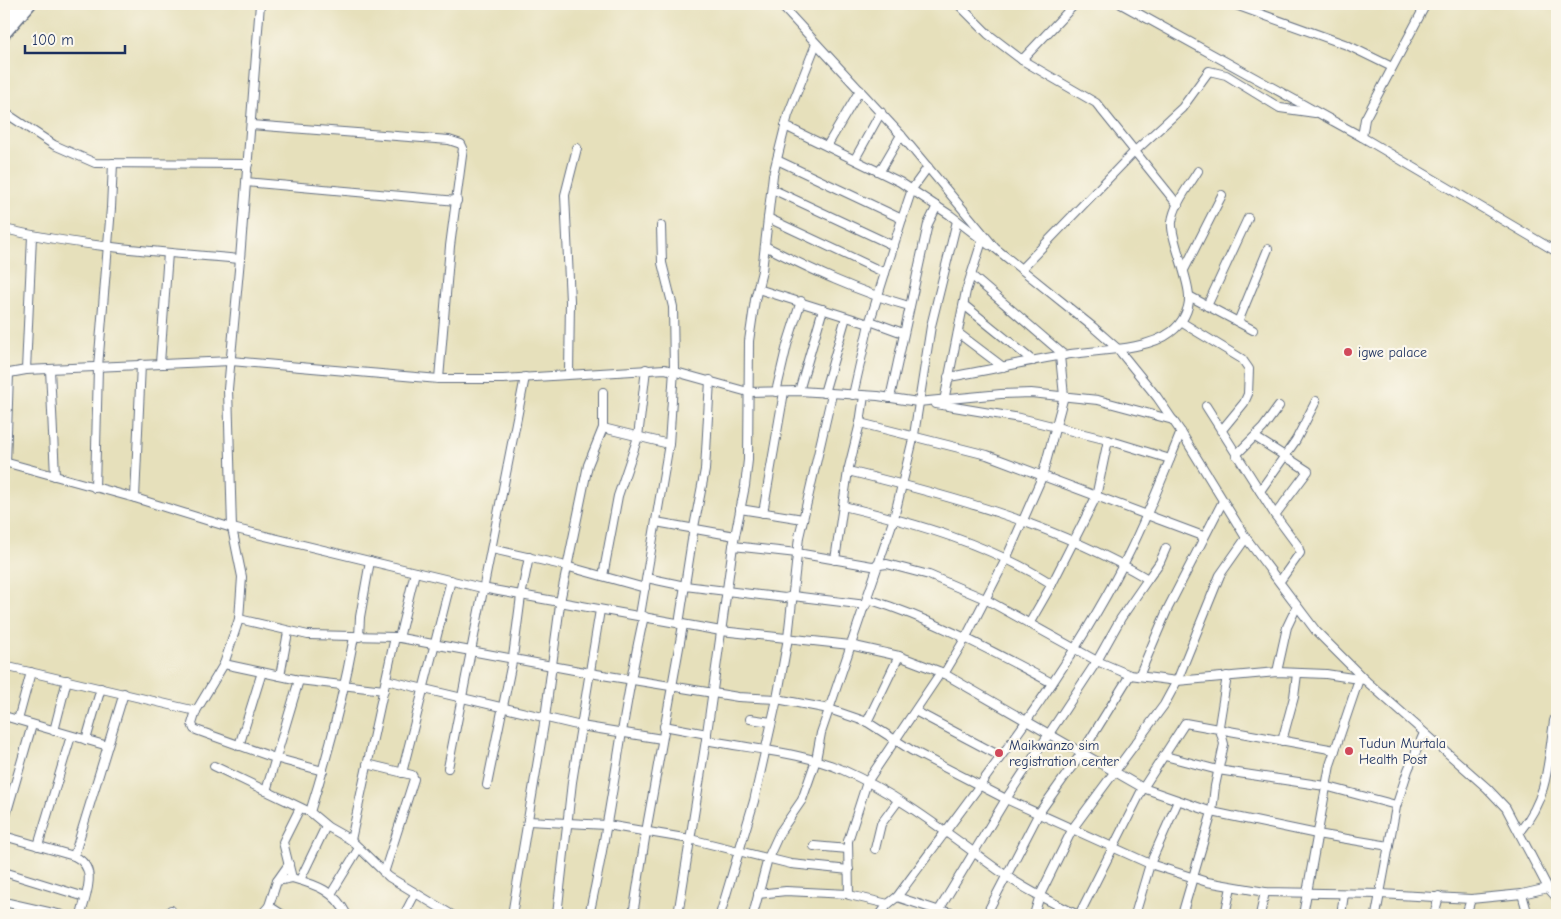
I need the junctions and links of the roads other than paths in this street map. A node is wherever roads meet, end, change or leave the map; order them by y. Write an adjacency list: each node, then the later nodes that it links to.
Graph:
1 (18, 4): 10 (main road)
2 (30, 4): 11 (main road)
3 (260, 4): 19 (street)
4 (780, 4): 12 (street)
5 (958, 4): 13 (street)
6 (1076, 4): 13 (street)
7 (1121, 4): 18 (street)
8 (1233, 4): 14 (street)
9 (1426, 4): 14 (street)
10 (4, 20)
11 (4, 34)
12 (816, 44): 15 (street); 20 (street)
13 (1022, 60): 25 (street)
14 (1392, 67): 22 (street)
15 (860, 90): 17 (street); 23 (street)
16 (4, 112): 28 (street)
17 (881, 112): 21 (street); 27 (street)
18 (1317, 113): 22 (street); 25 (street)
19 (251, 125): 29 (street); 37 (street)
20 (785, 126): 23 (street); 26 (street)
21 (901, 135): 30 (street); 31 (street)
22 (1362, 137): 53 (street)
23 (827, 146): 27 (street)
24 (577, 148): 88 (street)
25 (1134, 152): 38 (street); 56 (street)
26 (777, 160): 34 (street); 42 (street)
27 (855, 160): 31 (street)
28 (113, 163): 29 (street); 48 (street)
29 (248, 164): 33 (street)
30 (928, 167): 35 (street); 51 (street)
31 (880, 171): 35 (street)
32 (1198, 171): 38 (street)
33 (246, 182): 37 (street); 55 (street)
34 (772, 189): 40 (street); 50 (street)
35 (912, 189): 39 (street); 42 (street)
36 (1222, 195): 57 (street)
37 (457, 201): 91 (street)
38 (1178, 205): 57 (street)
39 (937, 206): 43 (street); 65 (street)
40 (768, 218): 49 (street); 58 (street)
41 (1248, 218): 66 (street)
42 (902, 219): 50 (street)
43 (957, 220): 47 (street); 104 (street)
44 (661, 226): 86 (street)
45 (4, 229): 46 (street)
46 (32, 236): 48 (street); 85 (street)
47 (982, 241): 51 (street); 59 (street)
48 (108, 246): 54 (street); 81 (street)
49 (765, 246): 60 (street); 62 (street)
50 (894, 246): 58 (street)
51 (995, 248): 56 (street)
52 (1268, 249): 70 (street)
53 (1557, 252)
54 (168, 253): 55 (street); 79 (street)
55 (240, 259): 77 (street)
56 (1020, 269): 75 (street)
57 (1184, 270): 61 (street)
58 (885, 273): 62 (street)
59 (971, 274): 64 (street); 76 (street)
60 (758, 289): 63 (street); 95 (street)
61 (1189, 296): 66 (street); 69 (street)
62 (877, 298): 65 (street); 71 (street)
63 (801, 302): 67 (street); 96 (street)
64 (964, 305): 74 (street); 78 (street)
65 (909, 306): 73 (street)
66 (1207, 306): 70 (street)
67 (823, 309): 68 (street); 93 (street)
68 (846, 317): 71 (street); 97 (street)
69 (1180, 322): 75 (street); 112 (street)
70 (1238, 322): 72 (street)
71 (870, 323): 73 (street); 98 (street)
72 (1253, 330)
73 (903, 333): 101 (street)
74 (958, 333): 82 (street); 89 (street)
75 (1118, 349): 76 (street); 108 (street)
76 (1062, 355): 78 (street); 100 (street)
77 (231, 361): 79 (street); 91 (street); 142 (street)
78 (1033, 361): 82 (street)
79 (160, 363): 80 (street)
80 (141, 364): 81 (street); 130 (street)
81 (98, 367): 83 (street); 127 (street)
82 (1003, 367): 89 (street)
83 (50, 369): 85 (street); 124 (street)
84 (646, 369): 86 (street); 88 (street); 115 (street)
85 (26, 370): 87 (street)
86 (674, 370): 92 (street); 118 (street)
87 (7, 373): 122 (street)
88 (569, 374): 90 (street)
89 (948, 377): 102 (street)
90 (525, 378): 91 (street); 149 (street)
91 (439, 379)
92 (710, 380): 95 (street); 141 (street)
93 (800, 391): 96 (street); 97 (street)
94 (603, 392): 110 (street)
95 (748, 392): 96 (street); 133 (street)
96 (780, 392): 134 (street)
97 (828, 394): 98 (street); 138 (street)
98 (853, 395): 99 (street)
99 (864, 396): 101 (street); 109 (street)
100 (1064, 396): 102 (street); 108 (street); 111 (street)
101 (890, 398): 104 (street)
102 (944, 401): 105 (street)
103 (1316, 401): 120 (street)
104 (918, 402): 105 (street); 114 (street)
105 (930, 402): 111 (street)
106 (1206, 406): 112 (street)
107 (1279, 406): 116 (street)
108 (1173, 420): 113 (street)
109 (860, 423): 114 (street); 123 (street)
110 (603, 428): 115 (street); 157 (street)
111 (1055, 428): 117 (street); 125 (street)
112 (1221, 431): 119 (street)
113 (1181, 432): 121 (street); 131 (street)
114 (914, 435): 125 (street); 126 (street)
115 (638, 436): 118 (street); 159 (street)
116 (1255, 437): 119 (street); 120 (street)
117 (1108, 440): 121 (street); 129 (street)
118 (669, 444): 139 (street)
119 (1236, 456): 128 (street)
120 (1285, 456): 128 (street); 135 (street)
121 (1170, 459): 136 (street)
122 (5, 463): 124 (street)
123 (848, 471): 126 (street); 132 (street)
124 (55, 476): 127 (street)
125 (1042, 477): 129 (street); 140 (street)
126 (903, 484): 137 (street); 140 (street)
127 (95, 488): 130 (street)
128 (1260, 491): 135 (street)
129 (1096, 497): 136 (street); 146 (street)
130 (135, 498): 142 (street)
131 (1223, 501): 144 (street); 145 (street)
132 (843, 506): 137 (street); 153 (street)
133 (740, 509): 134 (street); 143 (street)
134 (763, 513): 138 (street)
135 (1275, 515): 163 (street)
136 (1147, 516): 144 (street); 155 (street)
137 (894, 518): 152 (street); 156 (street)
138 (803, 519): 150 (street)
139 (656, 522): 141 (street); 160 (street)
140 (1022, 522): 146 (street); 152 (street)
141 (694, 527): 143 (street); 165 (street)
142 (232, 528): 154 (street); 177 (street)
143 (735, 536): 147 (street)
144 (1203, 536): 204 (street)
145 (1246, 538): 163 (street); 211 (street)
146 (1073, 542): 155 (street); 164 (street)
147 (733, 546): 150 (street); 168 (street)
148 (1166, 548): 161 (street)
149 (492, 549): 151 (street); 166 (street)
150 (797, 553): 153 (street); 170 (street)
151 (529, 557): 157 (street); 169 (street)
152 (1006, 559): 164 (street); 171 (street)
153 (835, 560): 156 (street)
154 (370, 561): 158 (street); 182 (street)
155 (1124, 564): 161 (street); 188 (street)
156 (880, 565): 171 (street); 172 (street)
157 (567, 566): 159 (street); 173 (street)
158 (415, 572): 162 (street); 183 (street)
159 (603, 576): 167 (street)
160 (646, 578): 165 (street); 167 (street)
161 (1148, 579): 192 (street)
162 (450, 580): 166 (street); 186 (street)
163 (1280, 581): 174 (street)
164 (1052, 584): 179 (street)
165 (685, 586): 168 (street); 178 (street)
166 (482, 588): 169 (street); 189 (street)
167 (645, 588): 176 (street)
168 (727, 591): 170 (street); 180 (street)
169 (521, 596): 173 (street); 191 (street)
170 (793, 596): 172 (street); 185 (street)
171 (986, 600): 179 (street); 184 (street)
172 (867, 602): 184 (street); 187 (street)
173 (561, 604): 175 (street); 195 (street)
174 (1297, 606): 198 (street); 207 (street)
175 (600, 610): 176 (street); 199 (street)
176 (642, 616): 178 (street); 206 (street)
177 (239, 619): 181 (street); 193 (street)
178 (681, 624): 180 (street); 214 (street)
179 (1029, 624): 188 (street)
180 (721, 631): 185 (street); 219 (street)
181 (288, 632): 182 (street); 203 (street)
182 (357, 637): 183 (street); 213 (street)
183 (397, 637): 186 (street); 210 (street)
184 (966, 637): 200 (street); 212 (street)
185 (788, 638): 187 (street); 221 (street)
186 (434, 644): 189 (street); 217 (street)
187 (850, 646): 190 (street); 223 (street)
188 (1075, 648): 192 (street); 212 (street)
189 (471, 651): 191 (street); 220 (street)
190 (899, 656): 200 (street); 233 (street)
191 (513, 657): 195 (street); 222 (street)
192 (1097, 661): 202 (street); 241 (street)
193 (224, 664): 197 (street); 224 (street)
194 (4, 666): 196 (street)
195 (551, 666): 199 (street); 228 (street)
196 (32, 672): 208 (street); 230 (street)
197 (262, 672): 203 (street); 249 (street)
198 (1277, 672): 201 (street); 205 (street)
199 (590, 673): 206 (street); 235 (street)
200 (943, 673): 225 (street); 231 (street)
201 (1297, 674): 207 (street); 247 (street)
202 (1130, 675): 204 (street); 252 (street)
203 (280, 676): 209 (street)
204 (1139, 676): 211 (street)
205 (1227, 676): 211 (street); 238 (street)
206 (629, 679): 214 (street); 240 (street)
207 (1362, 679): 239 (street); 250 (street)
208 (67, 680): 215 (street); 237 (street)
209 (299, 680): 213 (street); 255 (street)
210 (386, 680): 216 (street); 217 (street)
211 (1177, 681): 262 (street)
212 (1052, 682): 231 (street)
213 (345, 685): 216 (street); 261 (street)
214 (671, 686): 219 (street); 236 (street)
215 (101, 688): 218 (street); 246 (street)
216 (384, 690): 257 (street)
217 (423, 690): 220 (street); 263 (street)
218 (124, 693): 224 (street); 248 (street)
219 (712, 693): 221 (street); 243 (street)
220 (462, 698): 222 (street); 259 (street)
221 (777, 699): 223 (street); 232 (street)
222 (503, 708): 228 (street); 266 (street)
223 (829, 709): 233 (street); 256 (street)
224 (196, 711): 249 (street)
225 (916, 712): 245 (street); 253 (street)
226 (1557, 712): 285 (street)
227 (4, 716): 230 (street)
228 (545, 718): 235 (street); 278 (street)
229 (750, 719): 232 (street)
230 (18, 720): 234 (street)
231 (1026, 721): 241 (street); 253 (street)
232 (771, 722): 251 (street)
233 (867, 722): 245 (street)
234 (32, 725): 237 (street); 279 (street)
235 (581, 726): 240 (street); 280 (street)
236 (664, 726): 243 (street); 244 (street)
237 (54, 731): 242 (street)
238 (1220, 731): 247 (street); 254 (street); 260 (street)
239 (1424, 733): 273 (street); 285 (street)
240 (620, 734): 244 (street); 281 (street)
241 (1048, 735): 252 (street); 270 (street)
242 (71, 736): 246 (street); 291 (street)
243 (706, 737): 251 (street); 289 (street)
244 (662, 739): 286 (street)
245 (895, 739): 264 (street); 265 (street)
246 (86, 740): 248 (street)
247 (1282, 740): 250 (street)
248 (108, 746): 300 (street)
249 (239, 746): 255 (street)
250 (1334, 750): 267 (street)
251 (764, 751): 256 (street); 298 (street)
252 (1083, 752): 262 (street); 277 (street)
253 (1000, 756): 265 (street)
254 (1165, 756): 260 (street); 268 (street)
255 (275, 758): 261 (street); 269 (street)
256 (816, 760): 264 (street); 301 (street)
257 (367, 764): 263 (street); 290 (street)
258 (214, 766): 269 (street)
259 (448, 768)
260 (1218, 770): 267 (street); 276 (street)
261 (323, 771): 275 (street)
262 (1116, 772): 268 (street); 283 (street)
263 (402, 773): 306 (street)
264 (867, 782): 271 (street); 296 (street)
265 (979, 784): 270 (street); 284 (street)
266 (487, 785)
267 (1325, 786): 273 (street); 287 (street)
268 (1143, 788): 272 (street); 294 (street)
269 (266, 791): 274 (street)
270 (1006, 799): 277 (street); 299 (street)
271 (898, 801): 284 (street); 297 (street)
272 (1178, 801): 276 (street); 303 (street)
273 (1396, 805): 293 (street)
274 (300, 808): 275 (street); 302 (street)
275 (310, 812): 282 (street)
276 (1212, 812): 287 (street); 308 (street)
277 (1039, 813): 283 (street); 307 (street)
278 (528, 820): 280 (street); 339 (street)
279 (4, 822)
280 (569, 823): 281 (street); 340 (street)
281 (606, 825): 286 (street); 341 (street)
282 (326, 826): 290 (street); 309 (street)
283 (1073, 828): 294 (street); 325 (street)
284 (945, 830): 299 (street); 324 (street)
285 (1520, 831): 312 (street)
286 (646, 832): 289 (street); 342 (street)
287 (1317, 834): 293 (street); 318 (street)
288 (4, 836): 291 (street)
289 (690, 839): 298 (street); 343 (street)
290 (351, 840): 295 (street)
291 (38, 846): 300 (street)
292 (814, 846): 296 (street)
293 (1389, 846): 320 (street)
294 (1113, 847): 303 (street); 350 (street)
295 (359, 848): 306 (street); 314 (street)
296 (848, 849): 304 (street)
297 (875, 849)
298 (740, 851): 301 (street); 344 (street)
299 (974, 852): 307 (street); 331 (street)
300 (74, 856): 323 (street)
301 (768, 858): 304 (street); 316 (street)
302 (289, 864): 309 (street); 310 (street)
303 (1150, 864): 308 (street); 351 (street)
304 (849, 870): 317 (street)
305 (4, 872): 323 (street)
306 (384, 872): 315 (street)
307 (1005, 875): 325 (street); 348 (street)
308 (1191, 877): 311 (street); 352 (street)
309 (296, 879): 310 (street); 314 (street)
310 (277, 881): 330 (street)
311 (1231, 887): 313 (street); 353 (street)
312 (1548, 888): 321 (street); 326 (street)
313 (1265, 892): 318 (street); 354 (street)
314 (331, 894): 336 (street)
315 (415, 894): 337 (street); 338 (street)
316 (758, 894): 317 (street); 345 (street)
317 (848, 894): 329 (street)
318 (1308, 894): 319 (street); 355 (street)
319 (1344, 894): 320 (street); 356 (street)
320 (1380, 894): 322 (street); 357 (street)
321 (1522, 894): 327 (street); 360 (street)
322 (1439, 896): 327 (street); 358 (street)
323 (85, 897): 333 (street)
324 (897, 897): 329 (street); 331 (street)
325 (1040, 897): 349 (street); 350 (street)
326 (1557, 898)
327 (1471, 899): 359 (street)
328 (4, 902): 332 (street)
329 (888, 904): 346 (street)
330 (269, 906): 334 (street); 335 (street)
331 (936, 913): 347 (street)
332 (62, 915)
333 (81, 915)
334 (260, 915)
335 (283, 915)
336 (346, 915)
337 (404, 915)
338 (452, 915)
339 (512, 915)
340 (557, 915)
341 (588, 915)
342 (633, 915)
343 (678, 915)
344 (720, 915)
345 (753, 915)
346 (880, 915)
347 (962, 915)
348 (986, 915)
349 (1034, 915)
350 (1079, 915)
351 (1135, 915)
352 (1182, 915)
353 (1225, 915)
354 (1260, 915)
355 (1303, 915)
356 (1342, 915)
357 (1376, 915)
358 (1434, 915)
359 (1466, 915)
360 (1528, 915)

